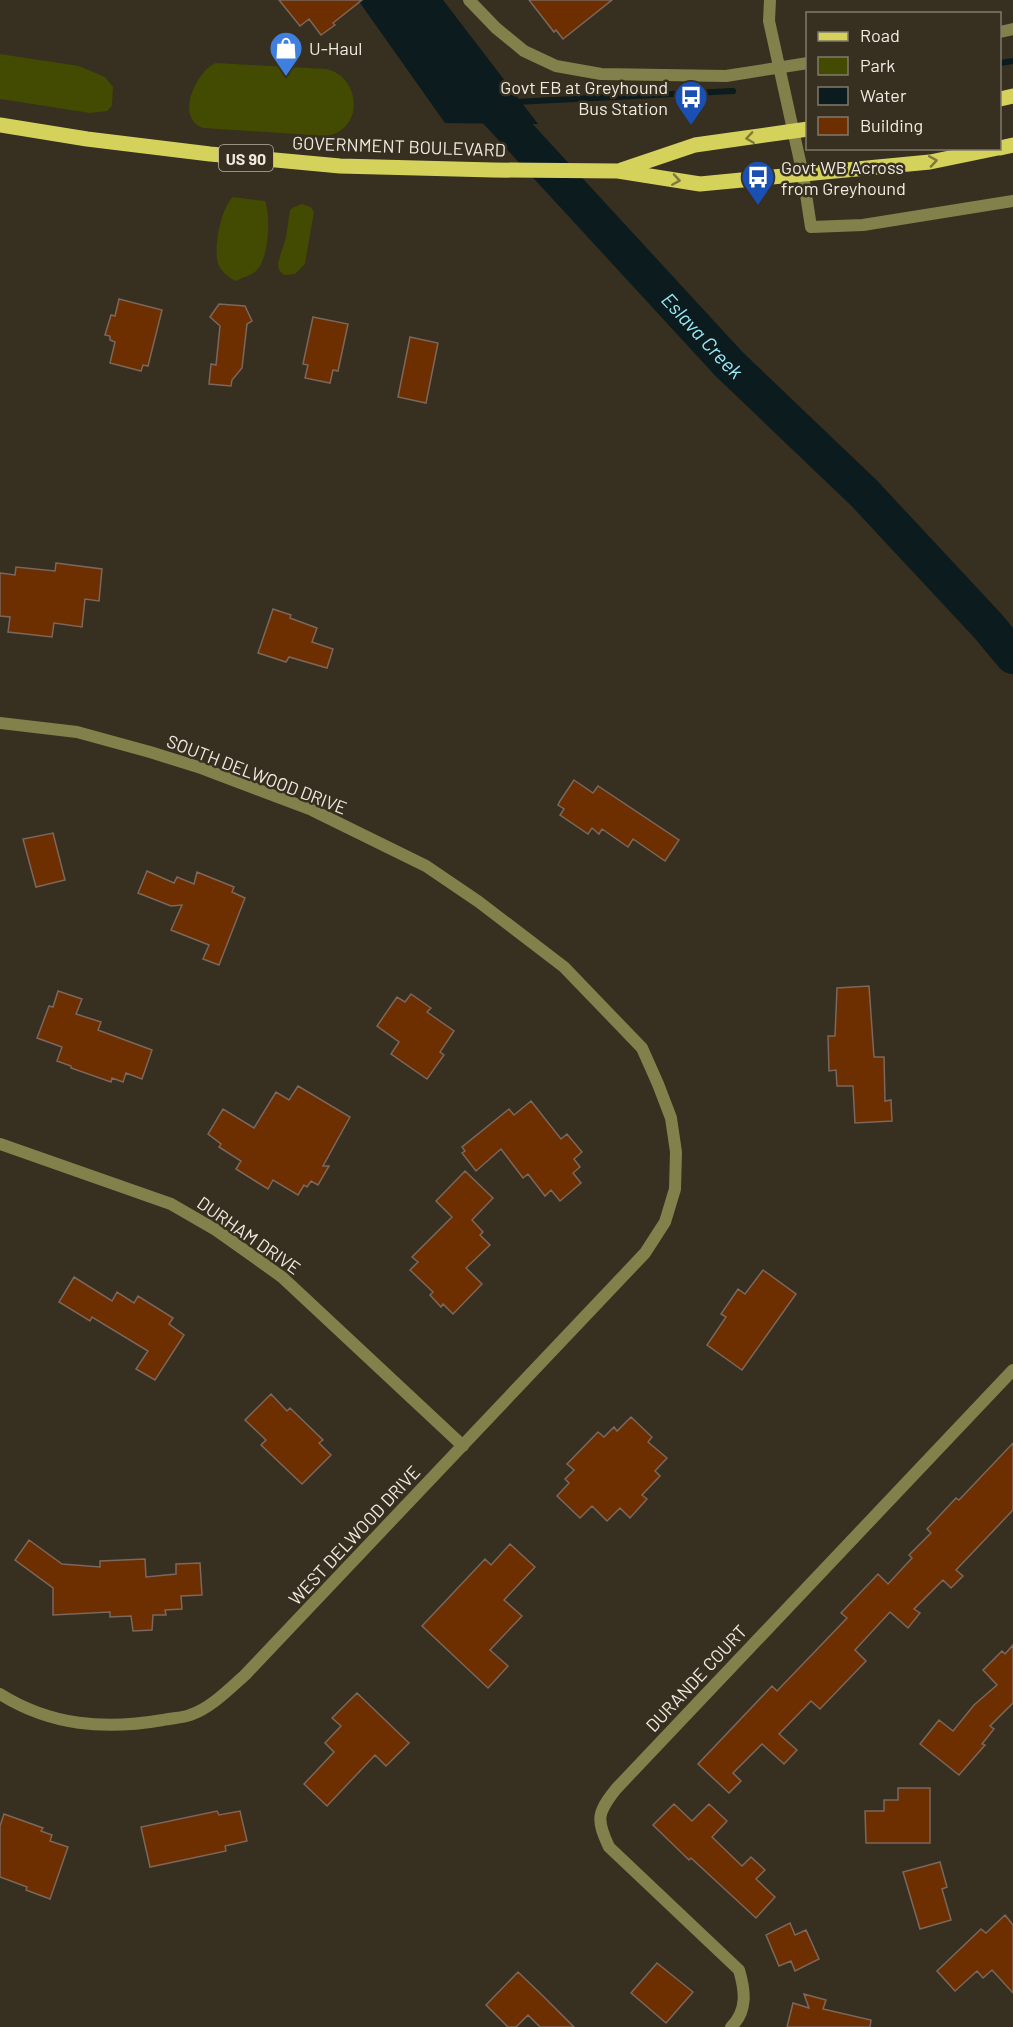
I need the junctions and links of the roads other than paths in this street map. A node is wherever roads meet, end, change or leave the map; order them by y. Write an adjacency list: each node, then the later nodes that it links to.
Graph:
1 (469, 0): 4 (street)
2 (770, 0): 4 (street)
3 (806, 63): 4 (street)
4 (779, 68): 6 (street)
5 (0, 125): 8 (main road, GOVERNMENT BOULEVARD / US 90)
6 (800, 130): 8 (main road, GOVERNMENT BOULEVARD / US 90, one-way to 8); 9 (street)
7 (989, 150): 9 (main road, GOVERNMENT BOULEVARD / US 90, one-way to 7)
8 (618, 171): 9 (main road, GOVERNMENT BOULEVARD / US 90, one-way to 9)
9 (803, 174): 10 (street)
10 (1013, 201)
11 (0, 723): 13 (street, SOUTH DELWOOD DRIVE)
12 (0, 1144): 15 (street, DURHAM DRIVE)
13 (665, 1222): 15 (street, WEST DELWOOD DRIVE)
14 (1013, 1370): 17 (street, DURANDE COURT)
15 (463, 1446): 16 (street, WEST DELWOOD DRIVE)
16 (0, 1694)
17 (731, 2027)

